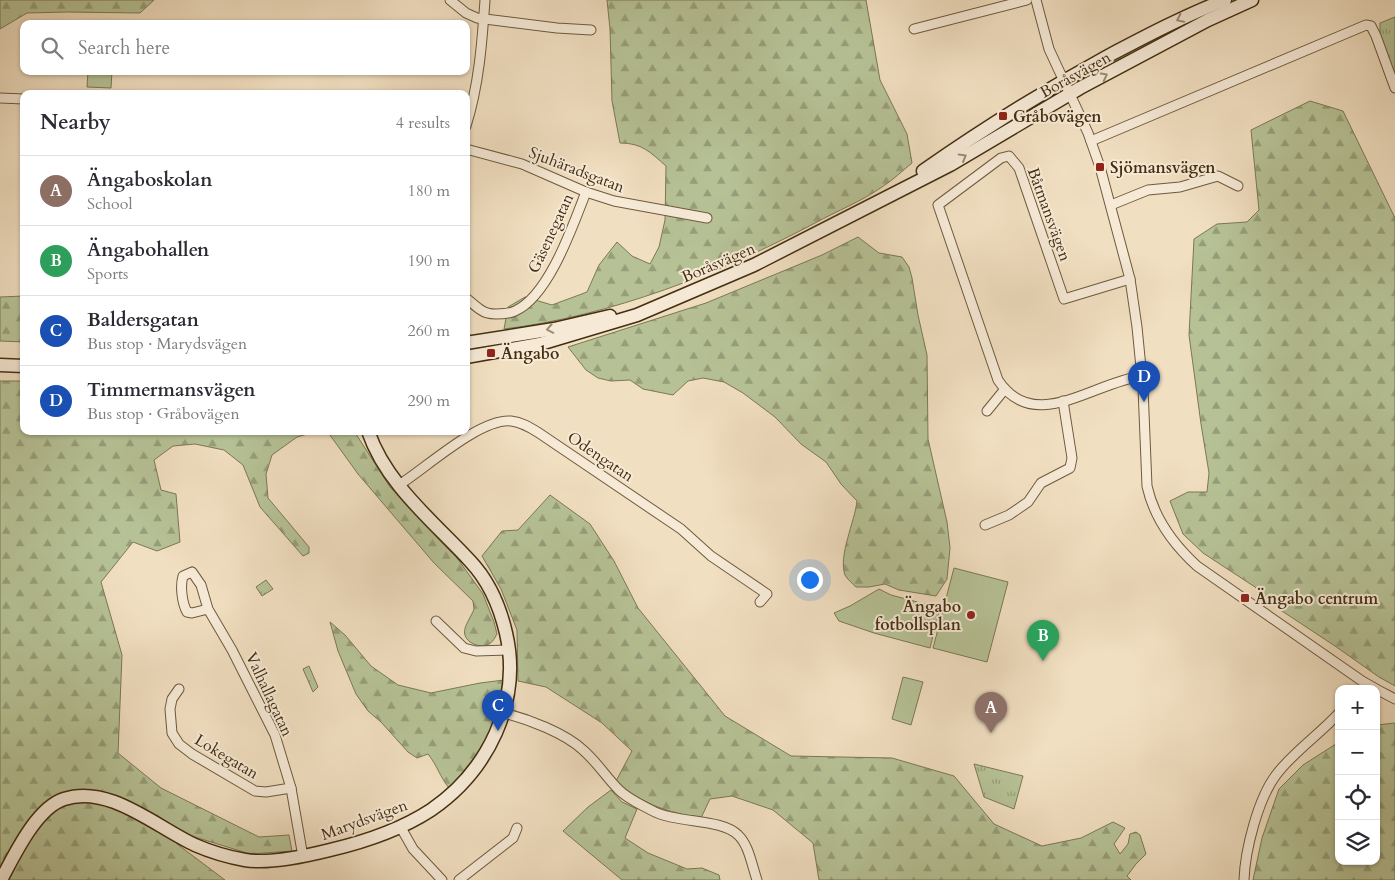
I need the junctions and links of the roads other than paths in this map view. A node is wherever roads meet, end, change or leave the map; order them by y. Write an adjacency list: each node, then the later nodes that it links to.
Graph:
1 (450, 0): 7 (street)
2 (485, 0): 7 (street)
3 (1026, 0): 8 (street)
4 (1036, 0): 10 (street)
5 (1225, 0): 10 (main road, Boråsvägen, one-way to 10)
6 (1252, 0): 12 (main road, Boråsvägen, one-way to 6)
7 (484, 19): 9 (street); 15 (street)
8 (914, 29)
9 (591, 30)
10 (1064, 80): 12 (street); 20 (main road, Boråsvägen)
11 (1395, 88): 16 (street)
12 (1070, 95): 16 (street); 20 (main road, Boråsvägen, one-way to 12)
13 (0, 98): 14 (street)
14 (20, 99)
15 (470, 113)
16 (1090, 141): 21 (street)
17 (470, 150): 19 (street, Sjuhäradsgatan)
18 (1238, 186): 21 (street)
19 (586, 192): 22 (street, Sjuhäradsgatan); 24 (street, Gäsenegatan)
20 (889, 195): 25 (main road, Boråsvägen)
21 (1111, 205): 23 (street)
22 (707, 218)
23 (1130, 279): 30 (street); 31 (street, Båtmansvägen)
24 (470, 301)
25 (666, 302): 26 (main road, Boråsvägen, one-way to 26); 27 (main road, Boråsvägen)
26 (470, 342)
27 (470, 356)
28 (0, 366): 29 (main road)
29 (20, 366)
30 (1142, 376): 32 (street); 41 (street)
31 (1005, 390): 32 (street); 33 (street)
32 (1063, 401): 36 (street)
33 (987, 411)
34 (370, 435): 35 (main road, Marydsvägen)
35 (399, 485): 37 (street, Odengatan); 40 (main road, Marydsvägen)
36 (985, 524)
37 (760, 602)
38 (208, 609): 47 (street, Valhallagatan)
39 (436, 621): 40 (street)
40 (508, 650): 45 (main road, Marydsvägen)
41 (1359, 685)
42 (179, 689): 47 (street, Lokegatan)
43 (1380, 691): 44 (street)
44 (1395, 699)
45 (504, 713): 48 (main road, Marydsvägen); 54 (street)
46 (1335, 717): 55 (street)
47 (291, 788): 50 (street, Valhallagatan)
48 (400, 826): 50 (main road, Marydsvägen); 52 (street)
49 (517, 828): 53 (street)
50 (304, 857): 51 (main road, Marydsvägen)
51 (1, 880)
52 (442, 880)
53 (459, 880)
54 (757, 880)
55 (1244, 880)

